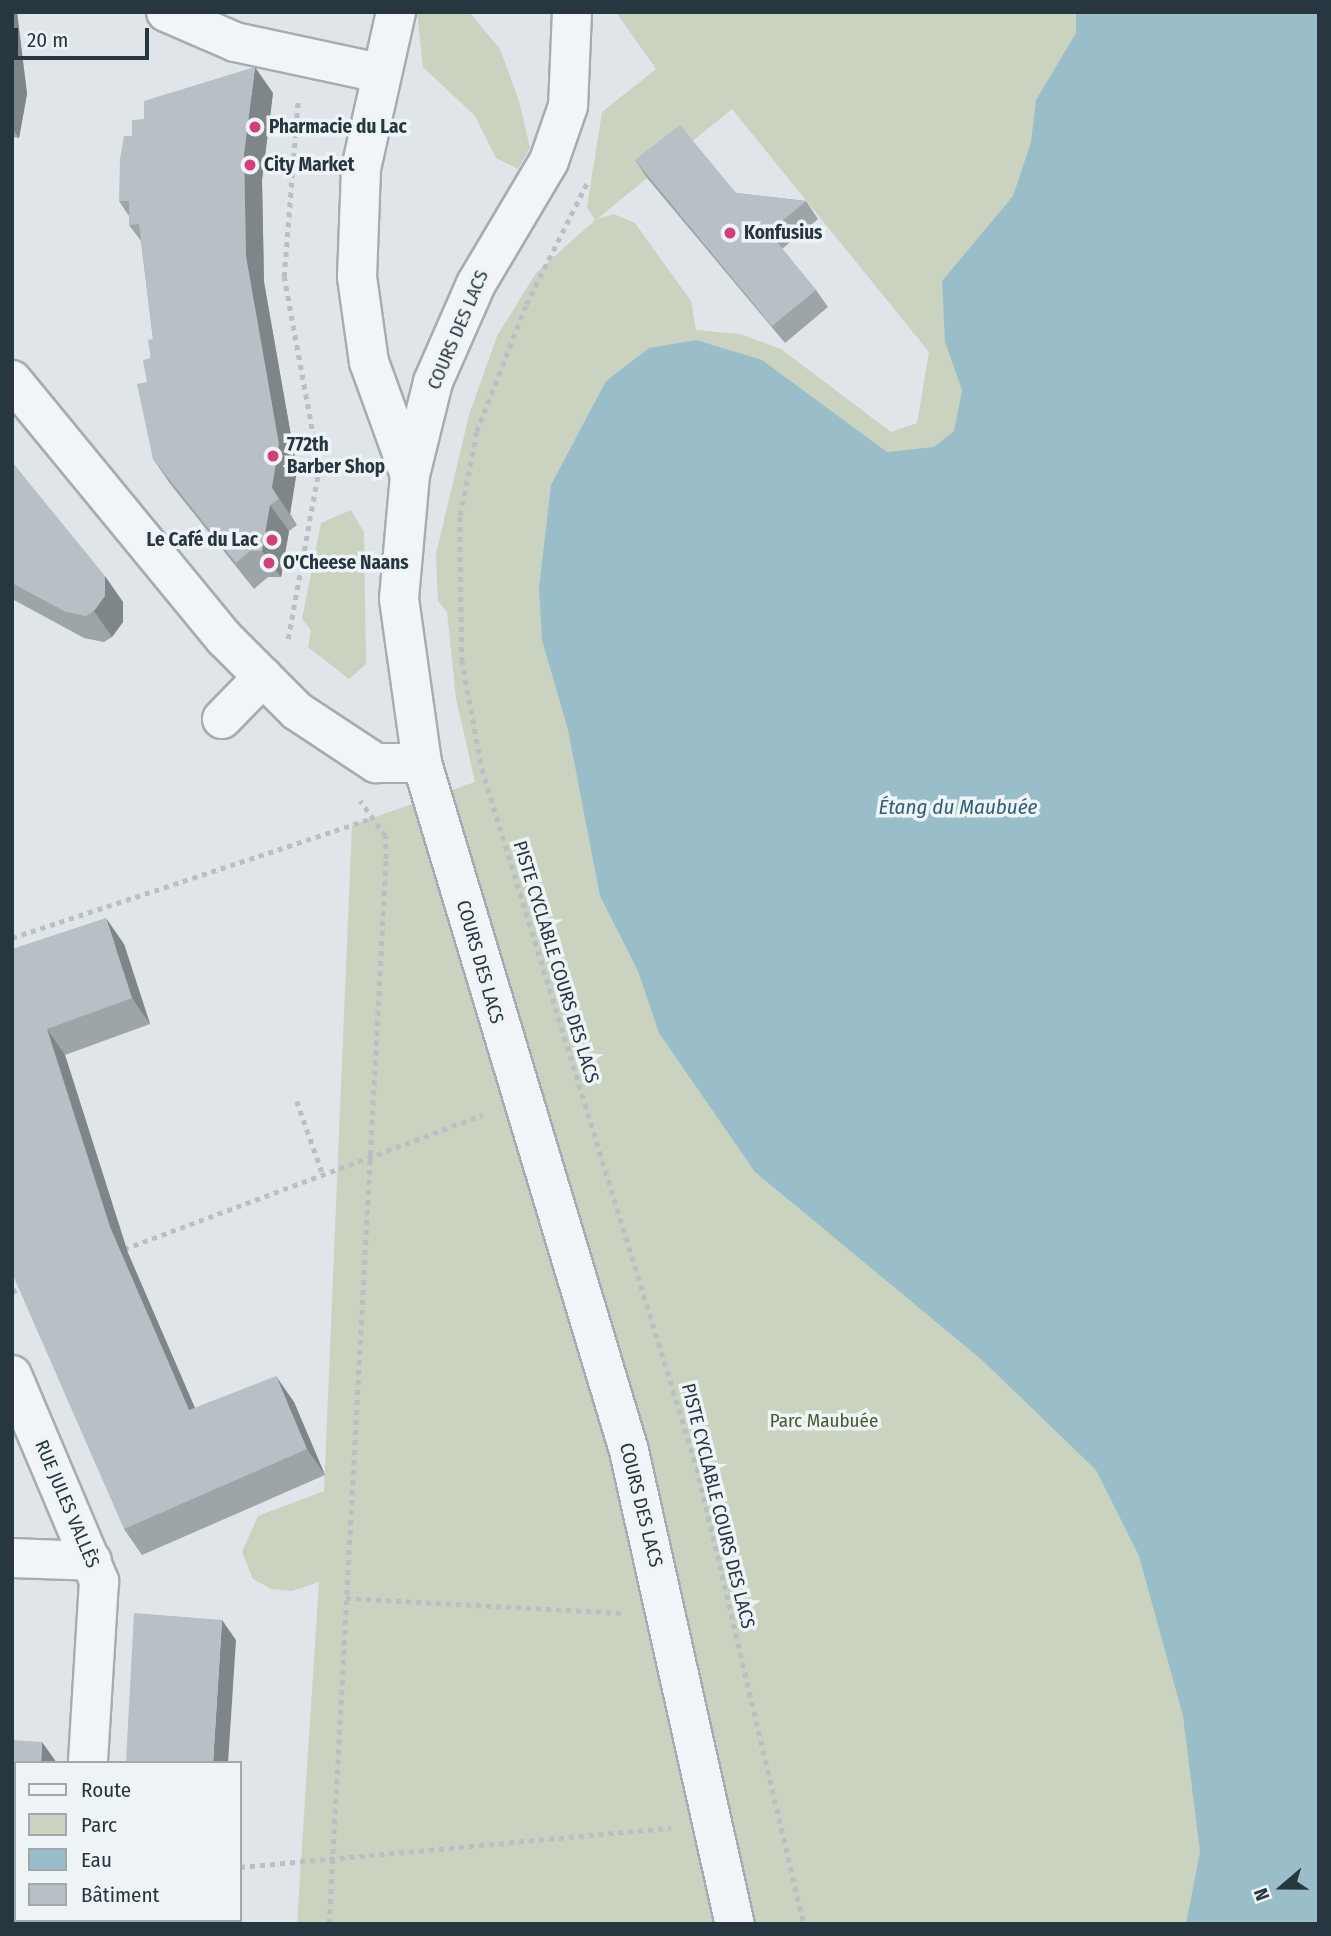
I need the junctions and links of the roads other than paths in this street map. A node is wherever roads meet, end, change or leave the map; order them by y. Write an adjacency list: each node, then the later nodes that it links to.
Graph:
1 (166, 12): 4 (street)
2 (396, 12): 4 (street)
3 (572, 12): 6 (street, COURS DES LACS)
4 (380, 73): 6 (street)
5 (12, 380): 7 (street)
6 (410, 475): 9 (street, COURS DES LACS)
7 (263, 677): 8 (street); 9 (street)
8 (222, 719)
9 (422, 764): 14 (street, COURS DES LACS)
10 (12, 1375): 12 (street, RUE JULES VALLÈS)
11 (12, 1558): 12 (street)
12 (92, 1561): 13 (street, RUE JULES VALLÈS)
13 (88, 1761)
14 (735, 1924)

